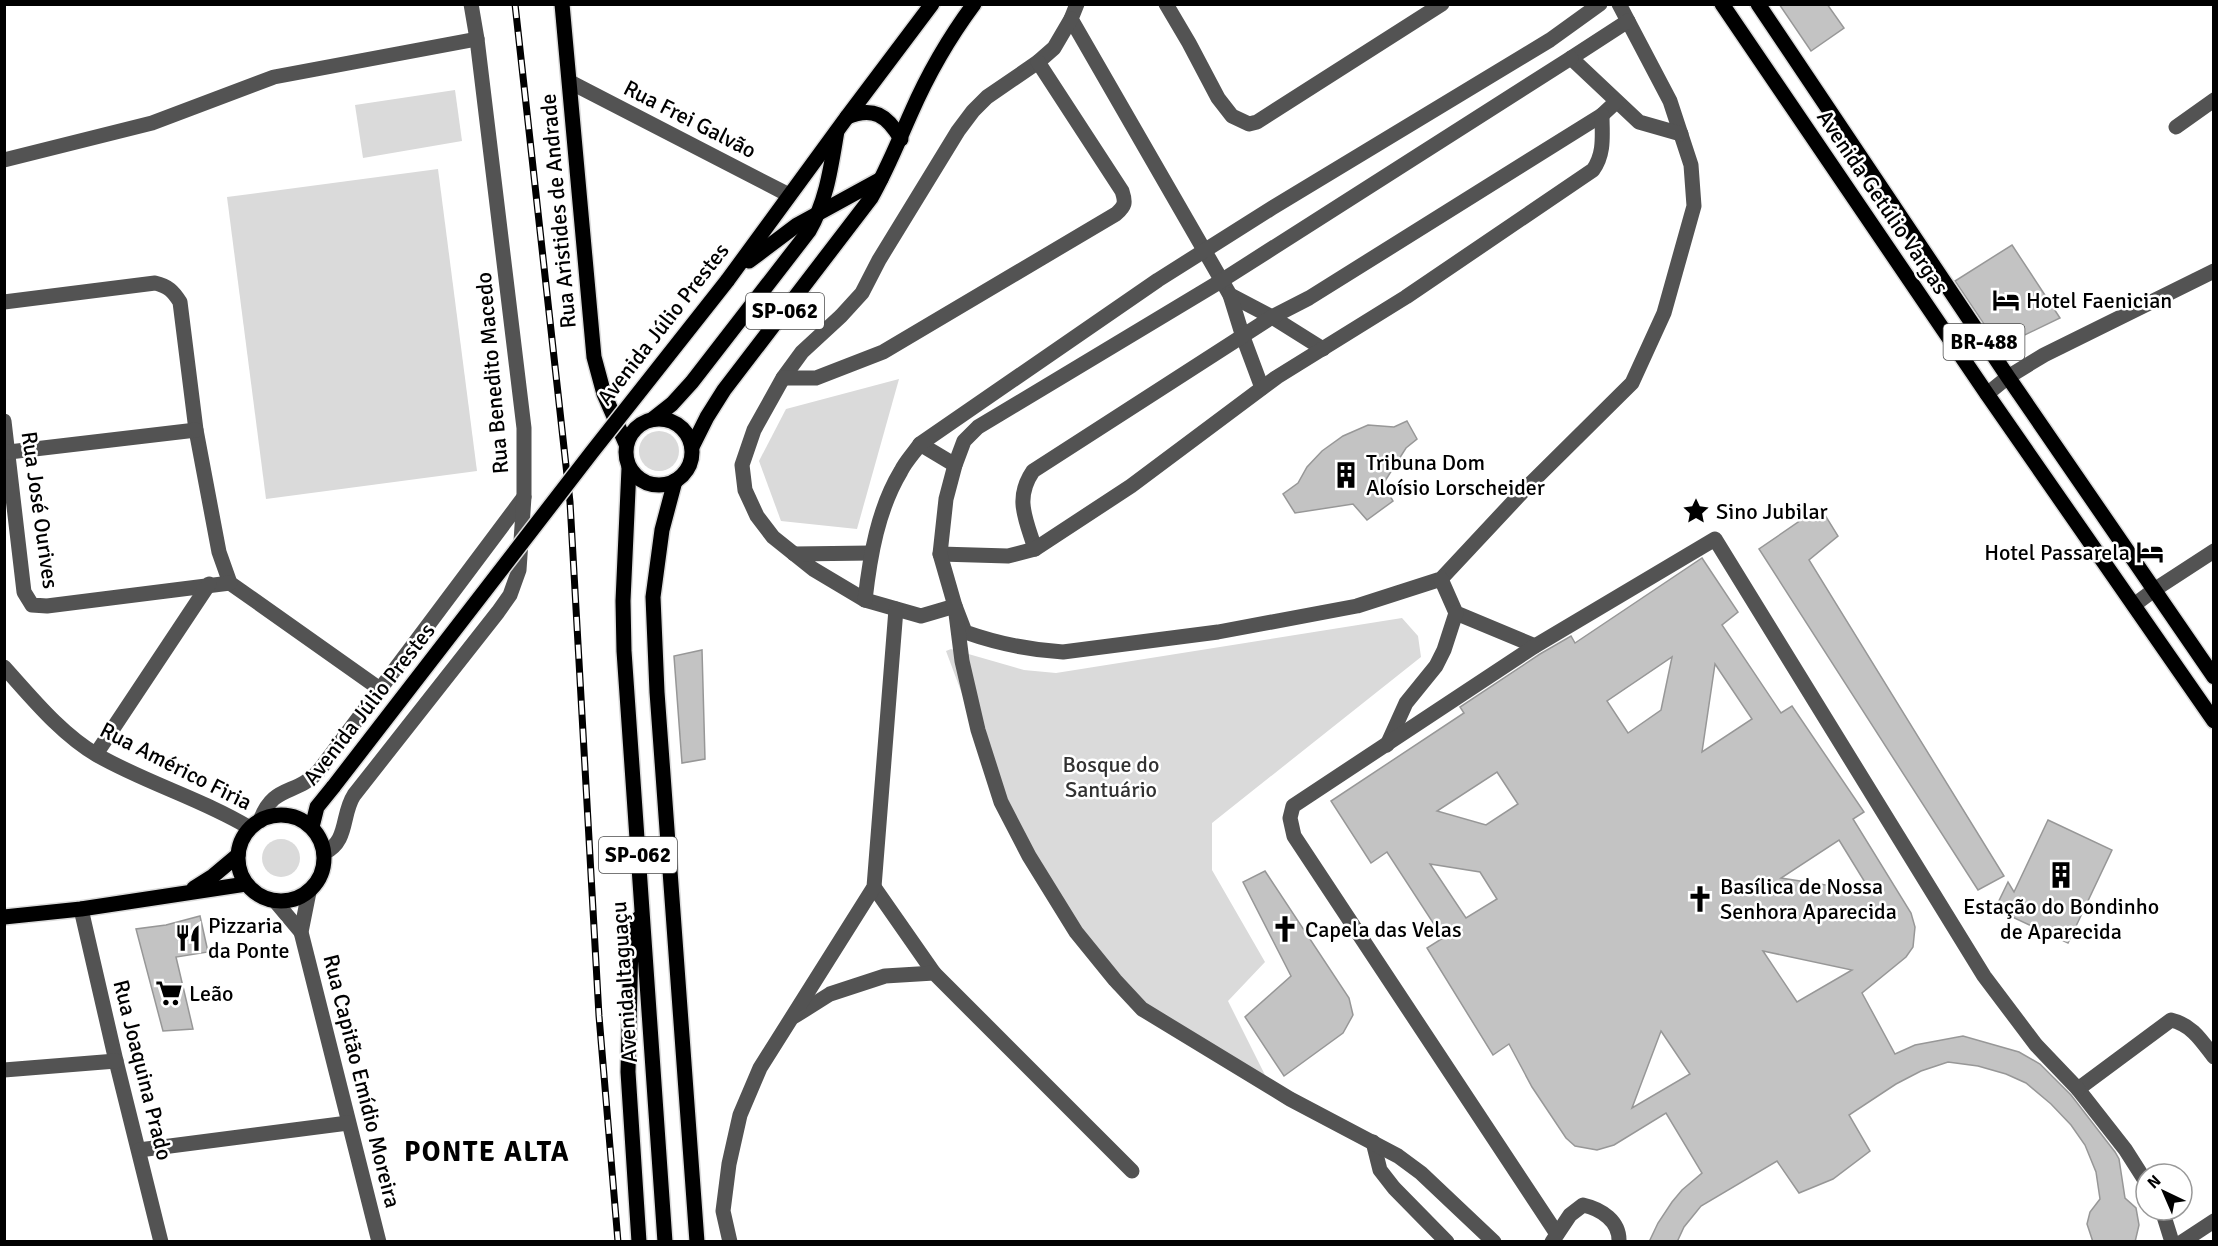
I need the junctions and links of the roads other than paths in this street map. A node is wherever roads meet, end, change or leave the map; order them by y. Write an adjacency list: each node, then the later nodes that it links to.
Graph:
1 (471, 4): 13 (street, Rua Benedito Macedo)
2 (562, 4): 16 (main road, Rua Aristides de Andrade)
3 (932, 4): 20 (main road, Avenida Júlio Prestes / SP-062)
4 (974, 4): 24 (main road, SP-062)
5 (1166, 4): 6 (street)
6 (1442, 4)
7 (1600, 4): 29 (street)
8 (1619, 4): 12 (street)
9 (1722, 4): 41 (main road, Avenida Getúlio Vargas / BR-488)
10 (1758, 4): 38 (main road, Avenida Getúlio Vargas / BR-488)
11 (1074, 12): 15 (street); 29 (street)
12 (1628, 21): 14 (street); 23 (street)
13 (477, 39): 25 (street); 53 (street, Rua Benedito Macedo)
14 (1571, 58): 18 (street); 32 (street)
15 (1038, 62): 39 (street); 39 (street)
16 (570, 82): 27 (street, Rua Frei Galvão); 42 (main road, Rua Aristides de Andrade)
17 (2214, 100): 21 (street)
18 (1616, 102): 19 (street); 23 (street)
19 (1602, 115): 35 (street); 37 (street)
20 (847, 117): 22 (main road, Avenida Júlio Prestes / SP-062); 24 (main road)
21 (2176, 127)
22 (837, 131): 27 (main road, Avenida Júlio Prestes); 28 (main road, Avenida Júlio Prestes / SP-062)
23 (1681, 134): 59 (street)
24 (901, 139): 26 (main road, SP-062)
25 (4, 160)
26 (883, 179): 28 (main road); 48 (main road, SP-062)
27 (789, 195): 31 (main road, Avenida Júlio Prestes)
28 (820, 212): 31 (main road); 43 (main road, Avenida Júlio Prestes / SP-062)
29 (1204, 251): 32 (street); 47 (street)
30 (2214, 271): 38 (street)
31 (731, 276): 75 (main road, Avenida Júlio Prestes, bridge)
32 (1221, 281): 33 (street); 50 (street)
33 (1230, 295): 35 (street); 36 (street)
34 (4, 302): 45 (street)
35 (1272, 317): 36 (street); 37 (street)
36 (1243, 337): 40 (street); 54 (street)
37 (1323, 349): 40 (street)
38 (2008, 377): 41 (street); 62 (main road, Avenida Getúlio Vargas / BR-488)
39 (783, 378): 57 (street)
40 (1262, 388): 54 (street)
41 (1987, 394): 64 (main road, Avenida Getúlio Vargas / BR-488)
42 (613, 411): 43 (main road); 46 (main road, Rua Aristides de Andrade)
43 (648, 420): 46 (main road, SP-062); 48 (main road)
44 (4, 421): 49 (street, Rua José Ourives)
45 (196, 430): 49 (street); 60 (street)
46 (626, 444): 51 (main road, SP-062)
47 (920, 444): 50 (street); 56 (street)
48 (692, 447): 52 (main road, SP-062)
49 (9, 452): 61 (street, Rua José Ourives)
50 (955, 465): 58 (street)
51 (629, 468): 52 (main road); 87 (main road, Avenida Itaguaçu / SP-062)
52 (675, 481): 108 (main road, SP-062)
53 (524, 497): 71 (street, Rua Benedito Macedo); 79 (street, Avenida Júlio Prestes)
54 (1035, 549): 58 (street)
55 (2214, 551): 62 (street)
56 (871, 553): 57 (street); 63 (street)
57 (794, 554): 63 (street)
58 (940, 554): 65 (street)
59 (1441, 579): 65 (street); 67 (street)
60 (230, 583): 61 (street); 71 (street)
61 (209, 584): 74 (street)
62 (2154, 590): 64 (street); 70 (main road, Avenida Getúlio Vargas / BR-488)
63 (865, 600): 66 (street)
64 (2134, 605): 72 (main road, Avenida Getúlio Vargas / BR-488)
65 (955, 606): 66 (street); 97 (street)
66 (896, 609): 82 (street)
67 (1456, 614): 68 (street); 73 (street)
68 (1535, 646): 73 (street); 95 (street)
69 (4, 667): 74 (street, Rua Américo Firia)
70 (2214, 677)
71 (380, 690): 77 (street, Rua Benedito Macedo)
72 (2214, 721)
73 (1386, 745): 103 (street)
74 (96, 754): 77 (street, Rua Américo Firia)
75 (317, 807): 76 (main road, Avenida Júlio Prestes); 78 (main road, Avenida Júlio Prestes)
76 (297, 818): 77 (main road); 78 (main road)
77 (255, 824): 80 (main road)
78 (312, 827): 79 (main road)
79 (324, 853): 84 (main road)
80 (238, 855): 81 (main road); 83 (main road)
81 (246, 884): 83 (main road); 85 (main road)
82 (874, 887): 90 (street); 91 (street)
83 (189, 891): 86 (main road)
84 (309, 892): 85 (main road); 89 (street, Rua Capitão Emídio Moreira)
85 (275, 901): 89 (street, Rua Capitão Emídio Moreira)
86 (81, 909): 88 (main road); 93 (street, Rua Joaquina Prado)
87 (642, 909): 106 (main road); 107 (main road, Avenida Itaguaçu / SP-062)
88 (4, 917)
89 (301, 932): 96 (street, Rua Capitão Emídio Moreira)
90 (934, 973): 91 (street); 100 (street)
91 (790, 1019): 109 (street)
92 (2214, 1057): 95 (street)
93 (116, 1061): 94 (street); 98 (street, Rua Joaquina Prado)
94 (4, 1070)
95 (2078, 1089): 99 (street)
96 (348, 1123): 98 (street); 105 (street, Rua Capitão Emídio Moreira)
97 (1373, 1142): 110 (street); 111 (street)
98 (139, 1150): 104 (street, Rua Joaquina Prado)
99 (2134, 1163)
100 (1132, 1171)
101 (2214, 1221): 114 (street)
102 (2166, 1222): 113 (street)
103 (1554, 1238): 112 (street)
104 (161, 1242)
105 (379, 1242)
106 (639, 1242)
107 (665, 1242)
108 (697, 1242)
109 (730, 1242)
110 (1447, 1242)
111 (1494, 1242)
112 (1619, 1242)
113 (2172, 1242)
114 (2182, 1242)

